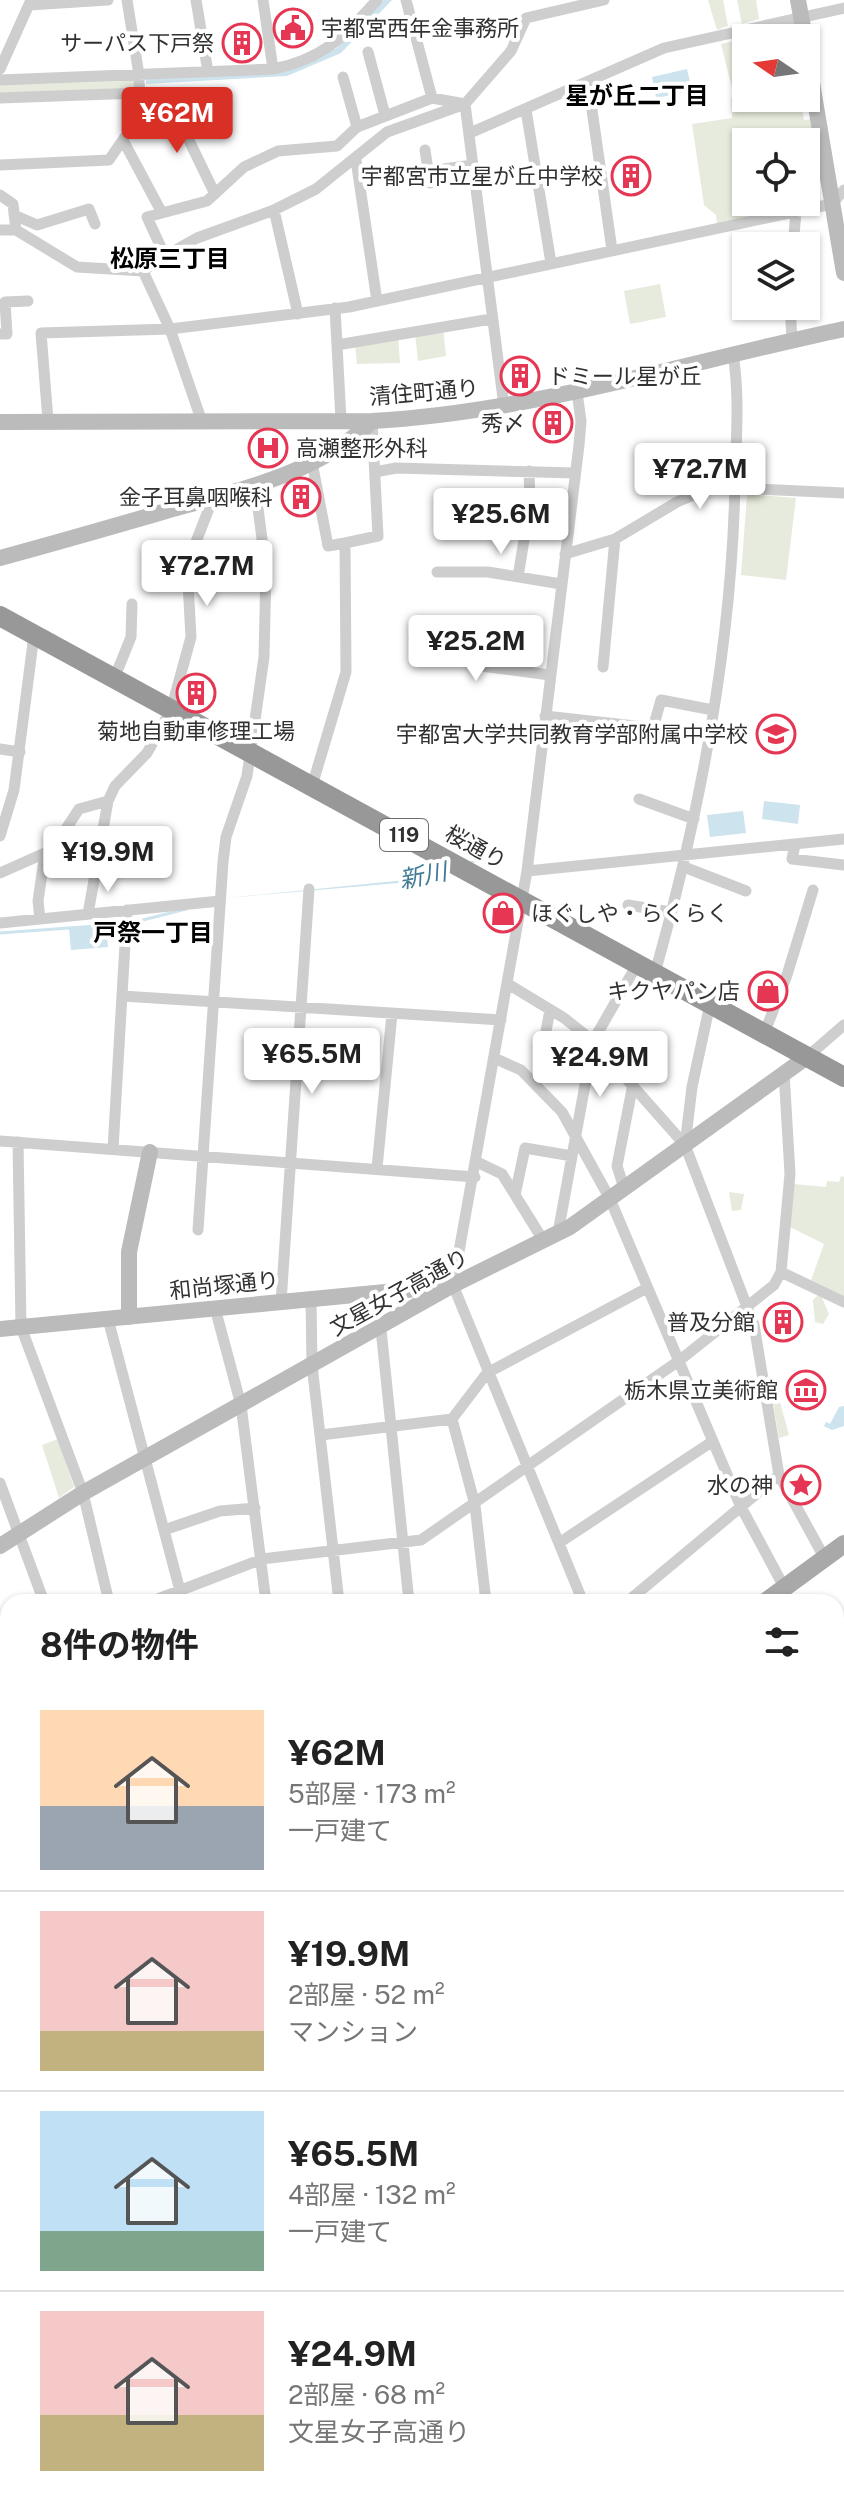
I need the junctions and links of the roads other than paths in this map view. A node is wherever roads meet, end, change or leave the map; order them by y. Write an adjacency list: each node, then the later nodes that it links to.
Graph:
1 (108, 0): 8 (street)
2 (127, 0): 18 (street)
3 (196, 0): 14 (street)
4 (263, 0): 13 (street)
5 (377, 0): 13 (street)
6 (406, 0): 20 (street)
7 (604, 0): 21 (street)
8 (30, 2): 12 (street)
9 (799, 8): 10 (street); 17 (street)
10 (844, 8)
11 (368, 52): 24 (street)
12 (0, 69)
13 (273, 69): 14 (street)
14 (208, 72): 18 (street)
15 (343, 77): 26 (street)
16 (0, 80): 18 (street)
17 (588, 82): 22 (street); 45 (street)
18 (139, 84): 19 (street); 25 (street)
19 (0, 98)
20 (432, 98): 21 (street); 24 (street)
21 (465, 104): 27 (street); 30 (street)
22 (526, 110): 27 (street); 47 (street)
23 (817, 112): 36 (street)
24 (385, 115): 26 (street)
25 (134, 124): 28 (street); 34 (street)
26 (357, 127): 34 (street)
27 (470, 133): 32 (street)
28 (123, 140): 31 (street); 39 (street)
29 (425, 150): 32 (street)
30 (356, 160): 38 (street); 52 (street)
31 (0, 165)
32 (473, 165): 50 (street)
33 (844, 190): 36 (street)
34 (215, 194): 39 (street)
35 (0, 195): 40 (street)
36 (832, 204): 37 (street); 49 (street)
37 (820, 207)
38 (274, 210): 46 (street); 54 (street)
39 (162, 213): 46 (street)
40 (14, 215): 42 (street); 44 (street)
41 (777, 216): 45 (street)
42 (95, 224)
43 (0, 230): 44 (street)
44 (16, 230): 48 (street)
45 (612, 250): 47 (street)
46 (165, 256): 48 (street)
47 (551, 263): 50 (street)
48 (143, 271): 57 (street)
49 (844, 273)
50 (487, 277): 52 (street); 55 (street)
51 (28, 301): 59 (street)
52 (377, 301): 53 (street)
53 (335, 308): 54 (street); 61 (street)
54 (298, 314): 57 (street)
55 (491, 319): 61 (street); 64 (street)
56 (791, 320): 60 (street)
57 (170, 329): 65 (street); 66 (street)
58 (844, 329): 60 (street, 清住町通り)
59 (0, 334)
60 (792, 340): 62 (street, 清住町通り)
61 (337, 345): 67 (street)
62 (733, 354): 63 (street, 清住町通り); 75 (street)
63 (577, 392): 64 (street, 清住町通り); 73 (street)
64 (504, 406): 68 (street, 清住町通り)
65 (201, 419): 66 (street, 清住町通り); 67 (street, 清住町通り)
66 (48, 420): 69 (street, 清住町通り)
67 (341, 420): 68 (street, 清住町通り)
68 (372, 421): 70 (street); 72 (street)
69 (0, 422)
70 (312, 462): 74 (street); 79 (street)
71 (529, 471): 72 (street); 73 (street); 83 (street)
72 (375, 472): 79 (street)
73 (575, 473): 80 (street)
74 (255, 485): 77 (street); 97 (street)
75 (735, 486): 76 (street); 78 (street); 93 (street)
76 (844, 493)
77 (213, 498): 81 (street); 92 (street)
78 (615, 539): 80 (street); 89 (street)
79 (345, 543): 98 (street)
80 (565, 554): 84 (street)
81 (0, 558)
82 (437, 572): 83 (street)
83 (518, 577): 84 (street)
84 (561, 584): 90 (street)
85 (132, 604): 91 (street)
86 (0, 616): 87 (highway, 桜通り / 119)
87 (34, 635): 91 (highway, 桜通り / 119); 96 (street)
88 (414, 639): 90 (street)
89 (603, 667)
90 (550, 675): 94 (street)
91 (114, 679): 92 (highway, 桜通り / 119)
92 (171, 710): 97 (highway, 桜通り / 119); 101 (street)
93 (713, 710): 94 (street); 102 (street)
94 (545, 716): 109 (street)
95 (0, 749): 96 (street)
96 (20, 752): 100 (street)
97 (250, 752): 98 (highway, 桜通り / 119); 115 (street)
98 (312, 786): 114 (highway, 桜通り / 119)
99 (639, 799): 102 (street)
100 (5, 801): 103 (street)
101 (108, 801): 106 (street); 119 (street)
102 (694, 819): 107 (street)
103 (0, 836)
104 (844, 839): 105 (street)
105 (795, 845): 107 (street); 108 (street)
106 (45, 853): 110 (street); 120 (street)
107 (686, 860): 109 (street); 113 (street); 118 (street)
108 (844, 865)
109 (527, 871): 114 (street)
110 (0, 873)
111 (309, 889): 127 (street)
112 (813, 890): 132 (street)
113 (746, 891)
114 (522, 899): 122 (highway, 桜通り / 119); 123 (street)
115 (220, 901): 117 (street); 125 (street)
116 (628, 905): 118 (street)
117 (127, 910): 119 (street); 124 (street)
118 (671, 912): 122 (street)
119 (88, 914): 120 (street)
120 (40, 919): 121 (street)
121 (0, 923)
122 (646, 968): 126 (highway, 桜通り / 119); 133 (street)
123 (508, 984): 128 (street); 130 (street)
124 (122, 996): 125 (street); 144 (street)
125 (215, 1001): 127 (street); 146 (street)
126 (710, 1004): 132 (highway, 桜通り / 119); 143 (street)
127 (301, 1007): 129 (street); 148 (street)
128 (550, 1010): 133 (street); 138 (street)
129 (392, 1014): 130 (street); 150 (street)
130 (501, 1020): 135 (street)
131 (844, 1025): 134 (street)
132 (764, 1034): 134 (highway, 桜通り / 119)
133 (593, 1041): 139 (street); 140 (street)
134 (807, 1057): 136 (street, 文星女子高通り); 137 (highway, 桜通り / 119)
135 (494, 1058): 138 (street); 149 (street)
136 (784, 1072): 143 (street, 文星女子高通り); 157 (street)
137 (844, 1077)
138 (536, 1084): 140 (street)
139 (633, 1084): 143 (street); 152 (street)
140 (575, 1137): 147 (street); 154 (street)
141 (0, 1141): 142 (street)
142 (18, 1142): 144 (street); 167 (street)
143 (685, 1145): 152 (street, 文星女子高通り); 163 (street)
144 (113, 1149): 145 (street)
145 (150, 1152): 146 (street); 165 (street)
146 (203, 1156): 148 (street); 155 (street)
147 (572, 1156): 153 (street); 156 (street)
148 (289, 1162): 150 (street); 161 (street)
149 (477, 1162): 151 (street); 153 (street)
150 (377, 1168): 151 (street)
151 (475, 1177): 158 (street)
152 (624, 1188): 154 (street, 文星女子高通り)
153 (515, 1195): 156 (street)
154 (610, 1199): 156 (street, 文星女子高通り); 159 (street)
155 (198, 1230)
156 (551, 1237): 158 (street, 文星女子高通り)
157 (781, 1272): 162 (street); 163 (street)
158 (453, 1285): 160 (street, 和尚塚通り); 169 (street, 文星女子高通り); 172 (street)
159 (647, 1288): 170 (street); 172 (street)
160 (311, 1299): 161 (street, 和尚塚通り); 171 (street)
161 (281, 1302): 164 (street, 和尚塚通り)
162 (844, 1302)
163 (746, 1307): 170 (street); 180 (street)
164 (215, 1308): 165 (street, 和尚塚通り); 173 (street)
165 (129, 1317): 166 (street, 和尚塚通り)
166 (108, 1319): 167 (street, 和尚塚通り); 178 (street)
167 (21, 1327): 168 (street, 和尚塚通り); 182 (street)
168 (0, 1329)
169 (381, 1329): 171 (street, 文星女子高通り); 175 (street)
170 (680, 1360): 177 (street); 179 (street)
171 (312, 1365): 173 (street, 文星女子高通り); 176 (street)
172 (487, 1373): 174 (street); 179 (street)
173 (241, 1405): 178 (street, 文星女子高通り); 185 (street)
174 (452, 1419): 175 (street); 183 (street)
175 (392, 1428): 176 (street); 189 (street)
176 (321, 1435): 192 (street)
177 (713, 1441): 184 (street); 188 (street)
178 (144, 1458): 182 (street, 文星女子高通り); 186 (street)
179 (528, 1467): 183 (street); 188 (street)
180 (779, 1475): 184 (street); 193 (street)
181 (0, 1484): 187 (street)
182 (83, 1493): 187 (street, 文星女子高通り); 197 (street)
183 (475, 1505): 189 (street); 203 (street)
184 (740, 1505): 195 (street); 205 (street)
185 (255, 1508): 186 (street); 194 (street)
186 (164, 1530): 198 (street)
187 (18, 1534): 191 (street, 文星女子高通り); 196 (street)
188 (559, 1543): 204 (street)
189 (404, 1544): 192 (street); 202 (street)
190 (844, 1544): 193 (main road)
191 (0, 1546)
192 (333, 1551): 194 (street); 201 (street)
193 (824, 1557): 195 (main road)
194 (262, 1559): 199 (street); 200 (street)
195 (784, 1587): 206 (main road)
196 (41, 1594)
197 (107, 1594)
198 (181, 1594)
199 (186, 1594)
200 (265, 1594)
201 (338, 1594)
202 (408, 1594)
203 (485, 1594)
204 (580, 1594)
205 (636, 1594)
206 (775, 1594)

